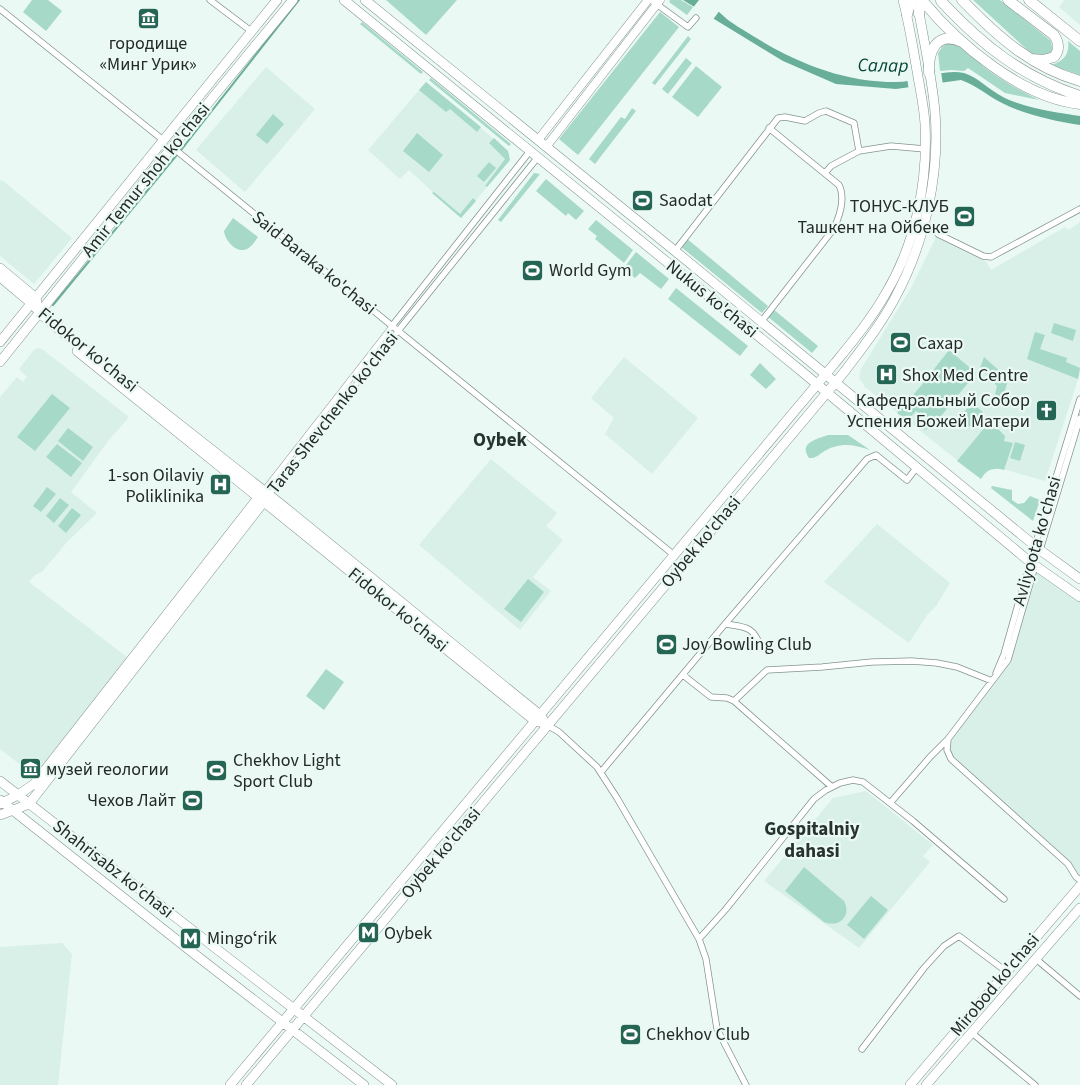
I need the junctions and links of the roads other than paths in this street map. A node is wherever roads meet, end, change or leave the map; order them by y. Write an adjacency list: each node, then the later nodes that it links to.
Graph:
1 (210, 0): 19 (street)
2 (276, 0): 19 (main road, Amir Temur shoh ko'chasi)
3 (293, 0): 20 (main road, Amir Temur shoh ko'chasi)
4 (344, 0): 34 (main road, Nukus ko'chasi)
5 (365, 0): 30 (main road, Nukus ko'chasi)
6 (903, 0): 17 (main road, Oybek ko'chasi)
7 (910, 0): 17 (highway)
8 (916, 0): 16 (main road, Oybek ko'chasi)
9 (922, 0): 16 (highway); 22 (highway)
10 (941, 0): 26 (highway)
11 (962, 0): 23 (highway)
12 (1008, 0): 23 (highway)
13 (1029, 0): 21 (highway)
14 (654, 1): 18 (street); 30 (street, Taras Shevchenko ko'chasi); 32 (street, Taras Shevchenko ko'chasi)
15 (0, 9): 29 (street, Said Baraka ko'chasi)
16 (919, 14): 24 (main road, Oybek ko'chasi)
17 (907, 15): 33 (main road, Oybek ko'chasi)
18 (696, 18)
19 (251, 30): 20 (main road); 29 (main road, Amir Temur shoh ko'chasi)
20 (261, 39): 31 (main road, Amir Temur shoh ko'chasi)
21 (1080, 41)
22 (974, 50): 24 (highway); 27 (highway)
23 (1026, 57): 25 (highway)
24 (929, 74): 51 (main road, Oybek ko'chasi)
25 (1080, 81)
26 (1080, 96)
27 (1080, 104)
28 (769, 128): 35 (street); 37 (street); 40 (street)
29 (163, 140): 31 (main road, Said Baraka ko'chasi); 43 (main road, Amir Temur shoh ko'chasi)
30 (538, 140): 32 (main road, Nukus ko'chasi); 34 (main road, Taras Shevchenko ko'chasi)
31 (172, 147): 44 (main road, Amir Temur shoh ko'chasi); 46 (street, Said Baraka ko'chasi)
32 (546, 147): 36 (main road, Taras Shevchenko ko'chasi); 40 (main road, Nukus ko'chasi)
33 (925, 149): 35 (street); 50 (main road, Oybek ko'chasi)
34 (530, 151): 36 (main road, Nukus ko'chasi); 46 (street, Taras Shevchenko ko'chasi)
35 (859, 151): 37 (street)
36 (538, 157): 47 (street, Taras Shevchenko ko'chasi); 52 (main road, Nukus ko'chasi)
37 (825, 173): 45 (street)
38 (1080, 209): 39 (street)
39 (938, 234)
40 (675, 250): 45 (main road, Nukus ko'chasi)
41 (0, 268): 43 (main road)
42 (0, 277): 43 (main road)
43 (33, 300): 44 (main road, Fidokor ko'chasi); 48 (main road, Amir Temur shoh ko'chasi)
44 (38, 315): 49 (main road, Amir Temur shoh ko'chasi); 57 (main road, Fidokor ko'chasi)
45 (761, 322): 50 (main road, Nukus ko'chasi)
46 (392, 326): 47 (street, Said Baraka ko'chasi); 57 (street, Taras Shevchenko ko'chasi)
47 (398, 331): 57 (street, Taras Shevchenko ko'chasi); 59 (street, Said Baraka ko'chasi)
48 (0, 342)
49 (0, 362)
50 (825, 375): 51 (main road, Nukus ko'chasi); 52 (main road, Oybek ko'chasi)
51 (835, 383): 53 (main road, Oybek ko'chasi); 58 (main road, Nukus ko'chasi)
52 (817, 385): 53 (main road, Nukus ko'chasi); 59 (main road, Oybek ko'chasi)
53 (826, 393): 56 (main road, Nukus ko'chasi); 69 (main road, Oybek ko'chasi)
54 (1080, 399): 58 (street, Avliyoota ko'chasi)
55 (1080, 418): 58 (street, Avliyoota ko'chasi)
56 (917, 467): 60 (main road, Nukus ko'chasi); 63 (street)
57 (264, 496): 68 (main road, Fidokor ko'chasi); 76 (main road, Taras Shevchenko ko'chasi); 79 (main road, Taras Shevchenko ko'chasi)
58 (1037, 548): 60 (main road, Avliyoota ko'chasi); 61 (main road, Nukus ko'chasi)
59 (674, 555): 68 (main road, Oybek ko'chasi)
60 (1033, 564): 62 (main road, Nukus ko'chasi); 66 (street, Avliyoota ko'chasi)
61 (1080, 579)
62 (1080, 597)
63 (725, 624): 64 (street); 65 (street)
64 (761, 648)
65 (684, 675): 67 (street); 73 (street)
66 (992, 681): 67 (street); 70 (street, Avliyoota ko'chasi)
67 (734, 701): 75 (street)
68 (538, 718): 69 (main road, Fidokor ko'chasi); 92 (main road, Oybek ko'chasi)
69 (548, 725): 73 (street, Fidokor ko'chasi); 93 (main road, Oybek ko'chasi)
70 (948, 739): 71 (street, Avliyoota ko'chasi); 72 (street)
71 (932, 754): 72 (street); 78 (street, Avliyoota ko'chasi)
72 (951, 759): 82 (street)
73 (601, 772): 87 (street, Fidokor ko'chasi)
74 (0, 781): 76 (main road, Shahrisabz ko'chasi)
75 (832, 787): 78 (street); 87 (street)
76 (18, 795): 77 (main road, Taras Shevchenko ko'chasi); 79 (main road, Shahrisabz ko'chasi)
77 (1, 802): 80 (main road, Shahrisabz ko'chasi)
78 (890, 802): 84 (street)
79 (30, 804): 80 (main road); 92 (main road, Shahrisabz ko'chasi)
80 (14, 810): 81 (main road); 94 (main road, Shahrisabz ko'chasi)
81 (0, 815)
82 (1080, 880)
83 (1080, 886): 86 (main road, Mirobod ko'chasi)
84 (1004, 899)
85 (1080, 908): 88 (main road, Mirobod ko'chasi)
86 (1039, 933): 88 (main road); 90 (main road, Mirobod ko'chasi)
87 (699, 939): 102 (street, Fidokor ko'chasi)
88 (1050, 943): 89 (main road, Mirobod ko'chasi)
89 (1036, 959): 91 (street); 96 (main road, Mirobod ko'chasi)
90 (1007, 972): 97 (street); 103 (main road, Mirobod ko'chasi)
91 (1080, 996)
92 (294, 1009): 93 (main road, Shahrisabz ko'chasi); 94 (main road, Oybek ko'chasi)
93 (303, 1016): 95 (main road, Oybek ko'chasi); 101 (main road, Shahrisabz ko'chasi)
94 (282, 1022): 95 (main road, Shahrisabz ko'chasi); 98 (main road, Oybek ko'chasi)
95 (292, 1030): 99 (main road, Oybek ko'chasi); 100 (main road, Shahrisabz ko'chasi)
96 (972, 1033): 104 (main road, Mirobod ko'chasi); 105 (street)
97 (862, 1049)
98 (230, 1085)
99 (246, 1085)
100 (364, 1085)
101 (392, 1085)
102 (746, 1085)
103 (910, 1085)
104 (926, 1085)
105 (1036, 1085)

